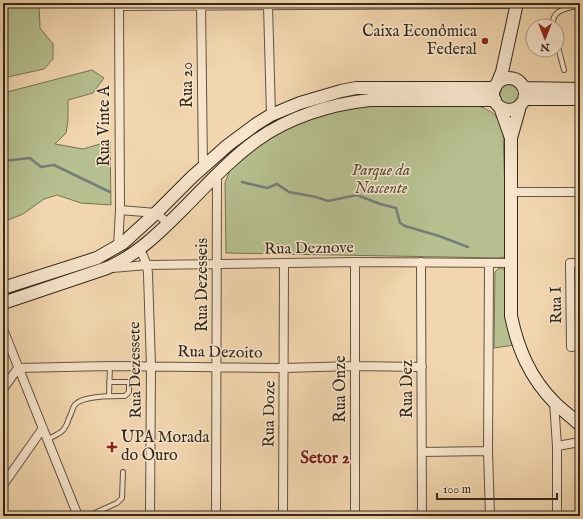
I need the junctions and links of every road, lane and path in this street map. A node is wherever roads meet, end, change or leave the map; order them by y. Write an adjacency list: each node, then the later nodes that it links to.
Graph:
1 (517, 3): 5 (street); 12 (main road)
2 (201, 4): 6 (street); 17 (street, Rua 20); 21 (street, Rua Vinte A)
3 (338, 4): 4 (street); 6 (street)
4 (398, 4): 5 (street)
5 (472, 4)
6 (268, 5): 15 (street)
7 (580, 5): 8 (lane)
8 (553, 18)
9 (561, 58): 10 (lane)
10 (564, 70)
11 (580, 89): 13 (main road)
12 (497, 95): 13 (main road); 13 (main road); 15 (main road); 16 (main road); 18 (main road)
13 (523, 98): 14 (main road); 16 (main road)
14 (580, 99)
15 (271, 116): 17 (main road)
16 (511, 138): 19 (main road)
17 (203, 168): 22 (main road)
18 (217, 175): 23 (main road); 31 (street, Rua Dezesseis)
19 (511, 192): 20 (street); 29 (main road)
20 (580, 192)
21 (120, 210): 22 (street); 24 (street, Rua Vinte A)
22 (156, 213): 23 (street); 24 (main road)
23 (168, 223): 25 (main road)
24 (118, 246): 35 (main road)
25 (140, 249): 33 (street, Rua Dezessete); 34 (main road)
26 (354, 262): 27 (street, Rua Deznove); 28 (street, Rua Deznove); 41 (street, Rua Onze)
27 (421, 262): 32 (street, Rua Deznove); 43 (street, Rua Dez)
28 (284, 263): 31 (street, Rua Deznove); 45 (street, Rua Doze)
29 (512, 263): 32 (street, Rua Deznove); 49 (main road)
30 (580, 263): 38 (street, Rua I)
31 (217, 264): 33 (street, Rua Deznove); 42 (street, Rua Dezesseis)
32 (489, 264): 55 (street)
33 (147, 265): 34 (street, Rua Deznove); 40 (street, Rua Dezessete)
34 (107, 268): 36 (main road)
35 (3, 288)
36 (3, 303)
37 (3, 329): 44 (street)
38 (580, 346)
39 (110, 366): 40 (street, Rua Dezoito); 44 (street, Rua Dezoito); 46 (lane)
40 (151, 366): 42 (street, Rua Dezoito); 61 (street, Rua Dezessete)
41 (355, 366): 43 (street, Rua Dezoito); 45 (street, Rua Dezoito); 64 (street, Rua Onze)
42 (216, 367): 45 (street, Rua Dezoito); 62 (street, Rua Dezesseis)
43 (422, 367): 56 (street, Rua Dez)
44 (18, 368): 47 (street); 51 (street)
45 (284, 368): 63 (street, Rua Doze)
46 (109, 382): 48 (lane); 48 (lane)
47 (3, 389)
48 (109, 396): 52 (lane)
49 (554, 402): 50 (main road); 54 (street)
50 (580, 425)
51 (43, 428): 52 (street); 58 (street)
52 (48, 439): 59 (street)
53 (580, 442): 54 (street)
54 (557, 446): 67 (street)
55 (488, 451): 56 (street); 66 (street)
56 (422, 452): 65 (street, Rua Dez)
57 (123, 472): 60 (lane)
58 (3, 486)
59 (75, 514)
60 (88, 516)
61 (150, 516)
62 (216, 516)
63 (283, 516)
64 (355, 516)
65 (422, 516)
66 (490, 516)
67 (557, 516)

